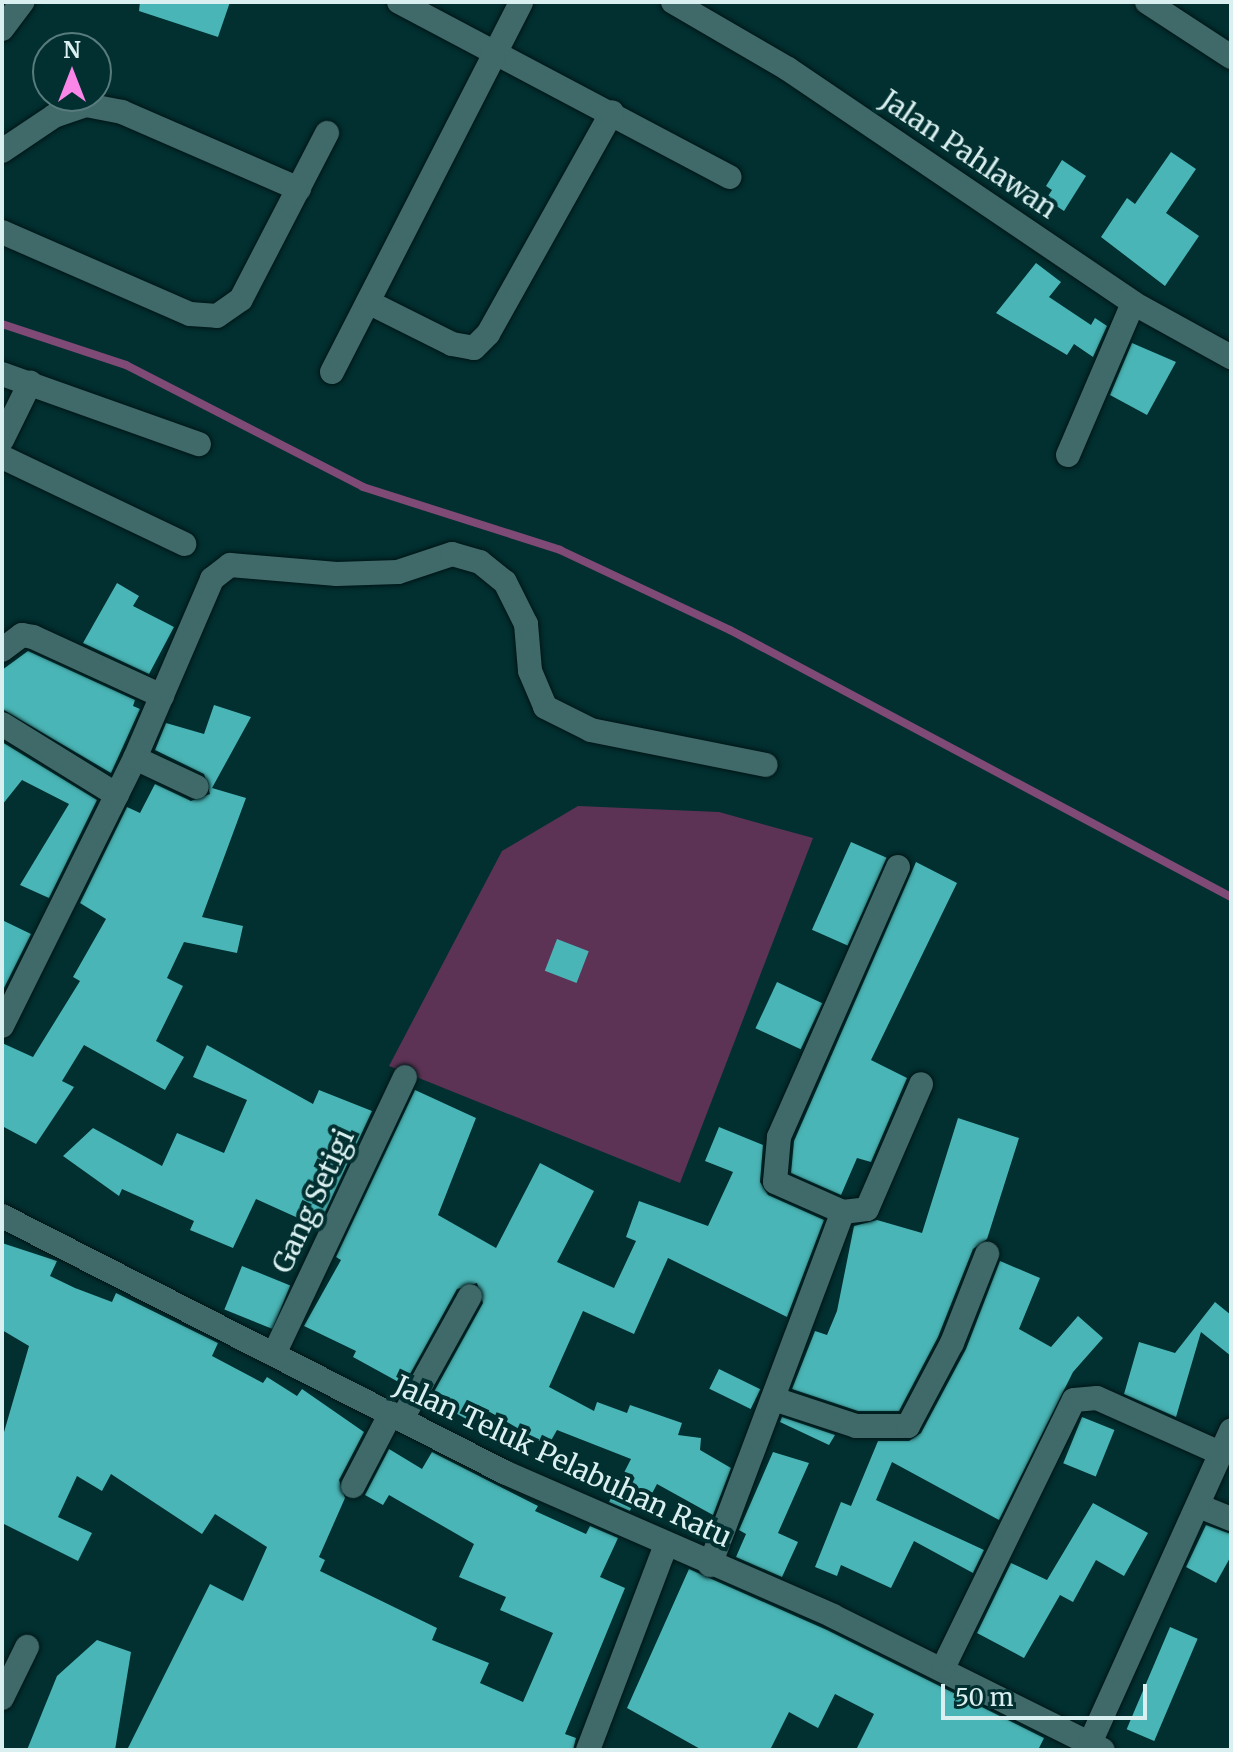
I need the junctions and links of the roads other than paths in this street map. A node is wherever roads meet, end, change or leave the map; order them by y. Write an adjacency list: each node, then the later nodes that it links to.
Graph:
1 (22, 2): 6 (street)
2 (399, 2): 7 (street)
3 (521, 2): 7 (street)
4 (673, 2): 16 (street, Jalan Pahlawan)
5 (1161, 6): 8 (street)
6 (2, 29)
7 (494, 48): 9 (street); 15 (street)
8 (1231, 57)
9 (612, 112): 12 (street); 15 (street)
10 (327, 133): 13 (street)
11 (2, 151): 13 (street)
12 (729, 177)
13 (299, 189): 14 (street)
14 (2, 232)
15 (368, 302): 18 (street)
16 (1133, 303): 17 (street, Jalan Pahlawan); 22 (street)
17 (1231, 357)
18 (332, 372)
19 (10, 380): 20 (street); 21 (street)
20 (2, 440)
21 (199, 444)
22 (1068, 455)
23 (2, 457): 24 (street)
24 (184, 544)
25 (2, 650): 26 (street)
26 (162, 696): 28 (street); 29 (street)
27 (2, 724): 31 (street)
28 (135, 758): 30 (street); 31 (street)
29 (766, 765)
30 (197, 787)
31 (117, 795): 33 (street)
32 (898, 867): 36 (street)
33 (2, 1026)
34 (405, 1077): 40 (street, Gang Setigi)
35 (921, 1084): 36 (street)
36 (843, 1212): 41 (street)
37 (2, 1216): 40 (street, Jalan Teluk Pelabuhan Ratu)
38 (987, 1254): 41 (street)
39 (470, 1296): 42 (street)
40 (275, 1352): 42 (street, Jalan Teluk Pelabuhan Ratu)
41 (777, 1400): 49 (street)
42 (397, 1415): 45 (street); 48 (street, Jalan Teluk Pelabuhan Ratu)
43 (1231, 1430): 44 (street)
44 (1220, 1453): 46 (street); 51 (street)
45 (353, 1486)
46 (1199, 1506): 47 (street); 53 (street)
47 (1231, 1519)
48 (666, 1545): 49 (street, Jalan Teluk Pelabuhan Ratu); 54 (street)
49 (710, 1565): 51 (street, Jalan Teluk Pelabuhan Ratu)
50 (27, 1647): 52 (street)
51 (943, 1668): 53 (street, Jalan Teluk Pelabuhan Ratu)
52 (2, 1698)
53 (1096, 1747)
54 (588, 1750)

